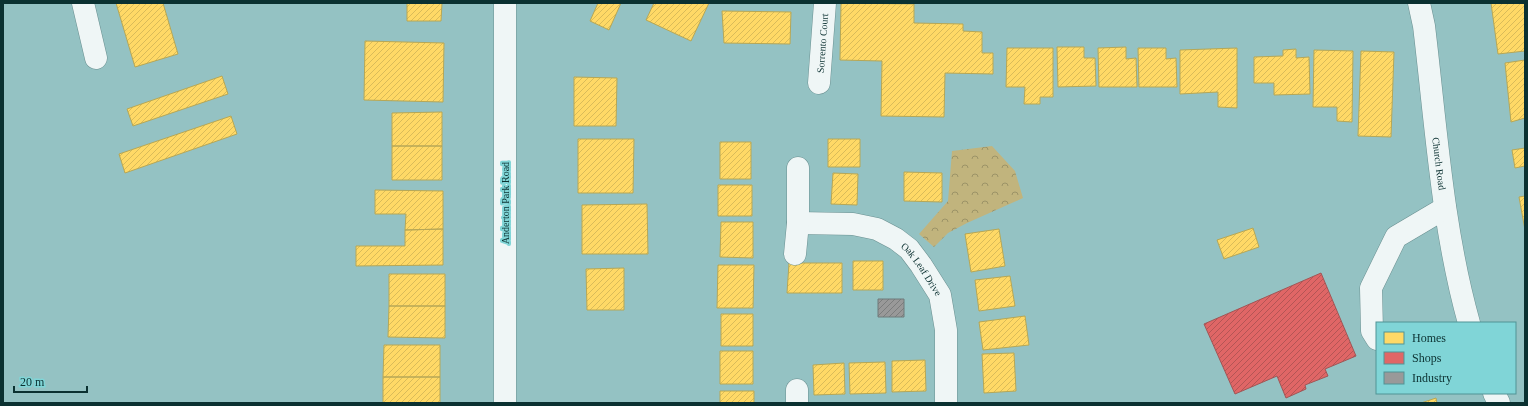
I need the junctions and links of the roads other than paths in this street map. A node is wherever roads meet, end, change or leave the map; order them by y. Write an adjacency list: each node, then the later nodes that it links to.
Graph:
1 (83, 3): 5 (street)
2 (505, 3): 14 (street, Anderton Park Road)
3 (825, 3): 6 (street, Sorrento Court)
4 (1419, 3): 8 (street, Church Road)
5 (96, 58)
6 (819, 83)
7 (798, 168): 9 (street)
8 (1445, 208): 11 (street, Church Road); 12 (street)
9 (798, 222): 10 (street); 15 (street, Oak Leaf Drive)
10 (795, 254)
11 (1469, 322)
12 (1376, 337)
13 (1494, 394): 16 (street)
14 (505, 403)
15 (946, 403)
16 (1499, 403)

